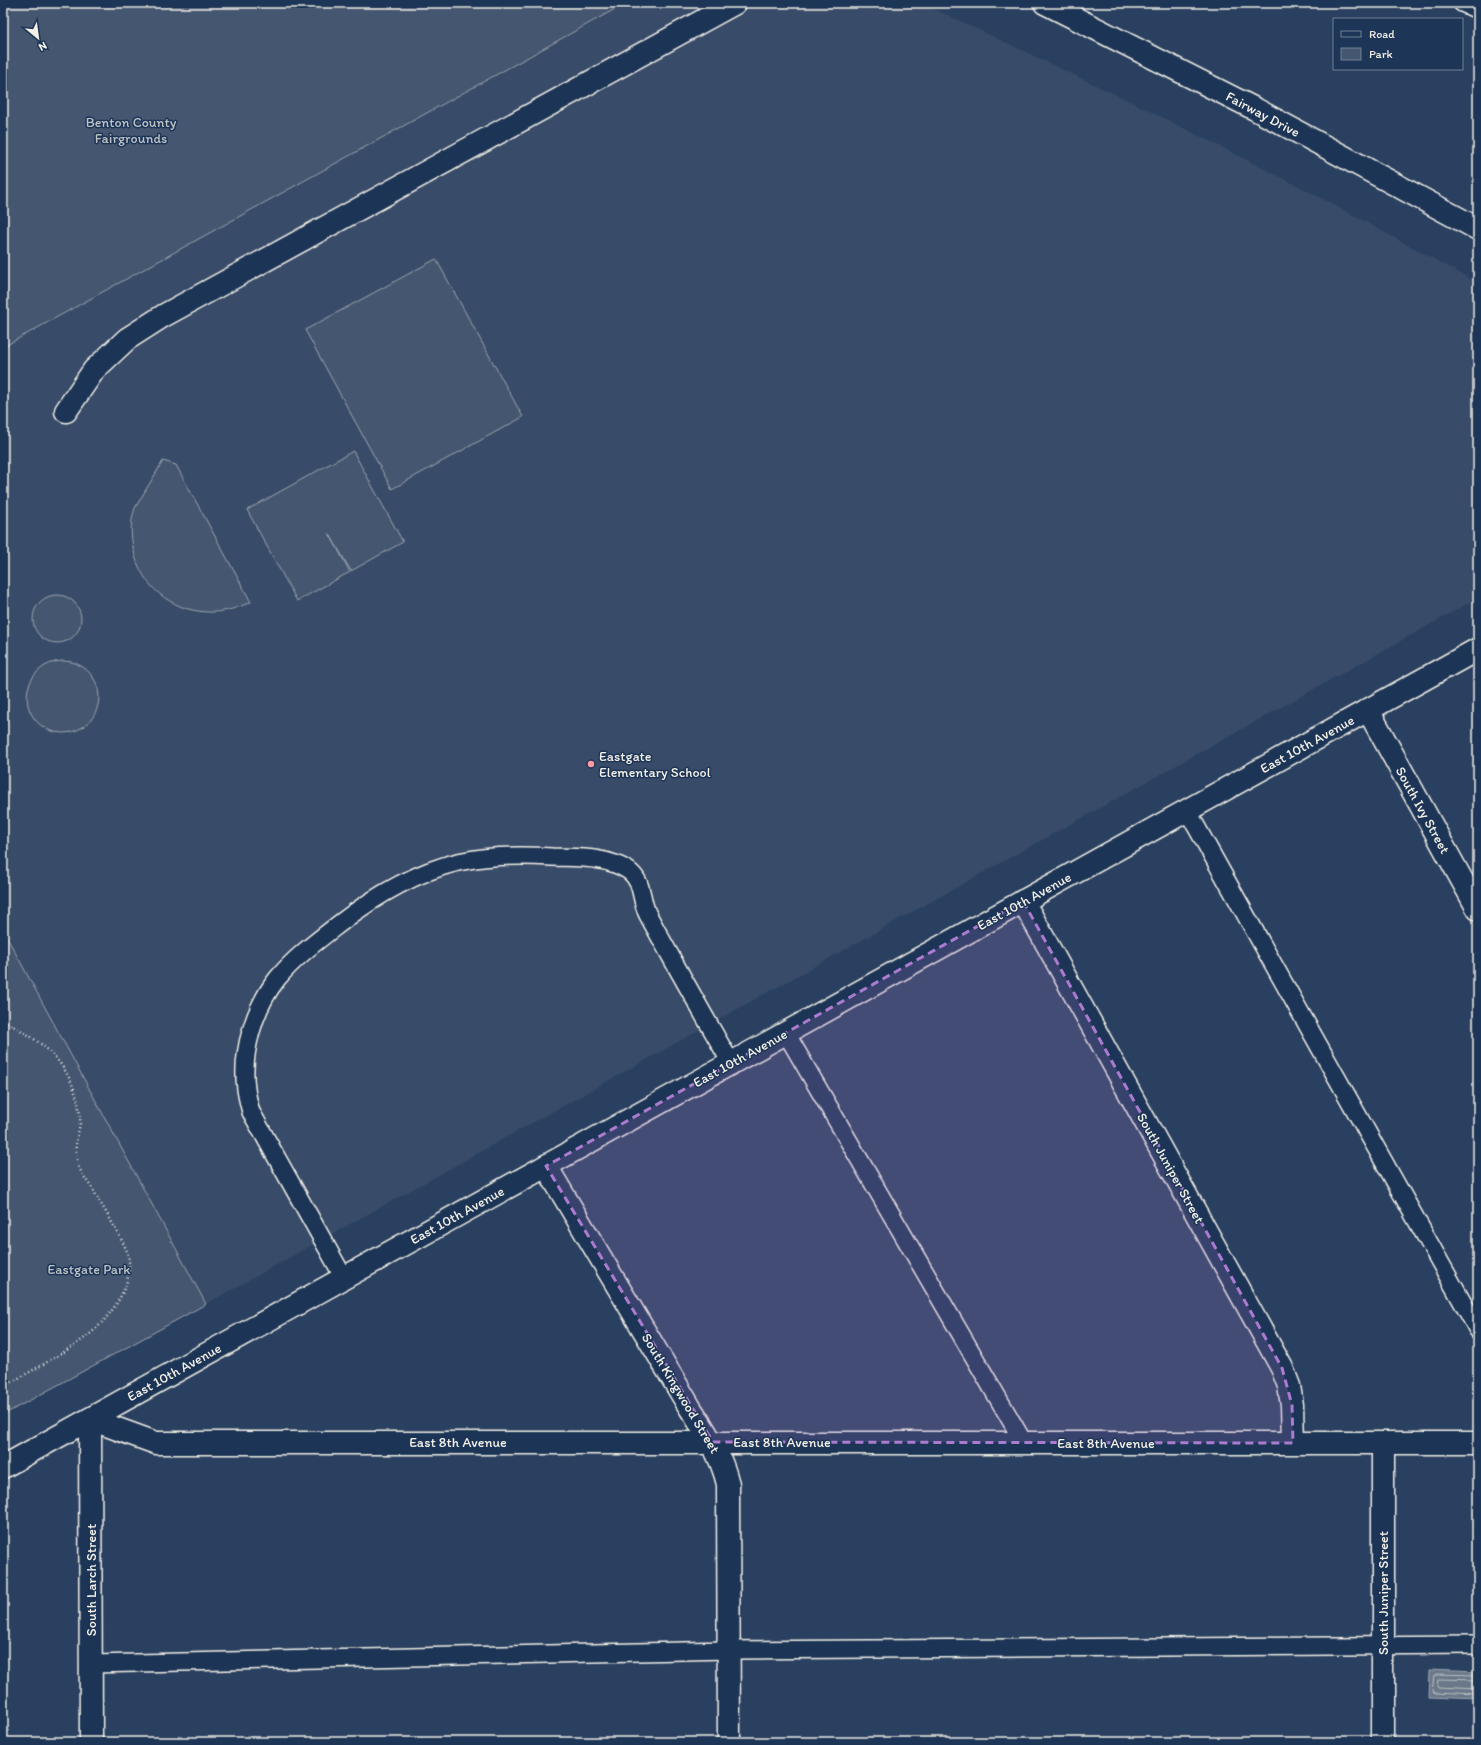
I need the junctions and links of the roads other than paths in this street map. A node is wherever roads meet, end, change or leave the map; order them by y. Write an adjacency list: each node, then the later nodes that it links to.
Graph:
1 (735, 3): 6 (street)
2 (1046, 3): 5 (street, Fairway Drive)
3 (1462, 3): 4 (lane)
4 (1478, 10)
5 (1478, 229)
6 (66, 411)
7 (1478, 649): 8 (street, East 10th Avenue)
8 (1368, 710): 9 (street, East 10th Avenue); 11 (street, South Ivy Street)
9 (1187, 810): 10 (street, East 10th Avenue); 16 (lane)
10 (1023, 901): 12 (street, East 10th Avenue); 20 (street, South Juniper Street)
11 (1478, 909)
12 (786, 1033): 13 (street, East 10th Avenue); 19 (lane)
13 (731, 1064): 14 (street, East 10th Avenue); 15 (lane)
14 (546, 1166): 15 (street, East 10th Avenue); 18 (street, South Kingwood Street)
15 (344, 1278): 17 (street, East 10th Avenue)
16 (1478, 1330)
17 (90, 1419): 18 (street, East 8th Avenue); 23 (street, East 10th Avenue); 27 (street, South Larch Street)
18 (713, 1442): 19 (street, East 8th Avenue); 26 (street, South Kingwood Street)
19 (1024, 1443): 20 (street, East 8th Avenue)
20 (1293, 1443): 22 (street, East 8th Avenue)
21 (1478, 1443): 22 (street, East 8th Avenue)
22 (1383, 1444): 24 (street, South Juniper Street)
23 (3, 1467)
24 (1383, 1646): 25 (lane); 26 (lane); 30 (street, South Juniper Street)
25 (1478, 1646)
26 (729, 1650): 27 (lane); 29 (street, South Kingwood Street)
27 (91, 1664): 28 (street, South Larch Street)
28 (91, 1742)
29 (729, 1742)
30 (1383, 1742)

